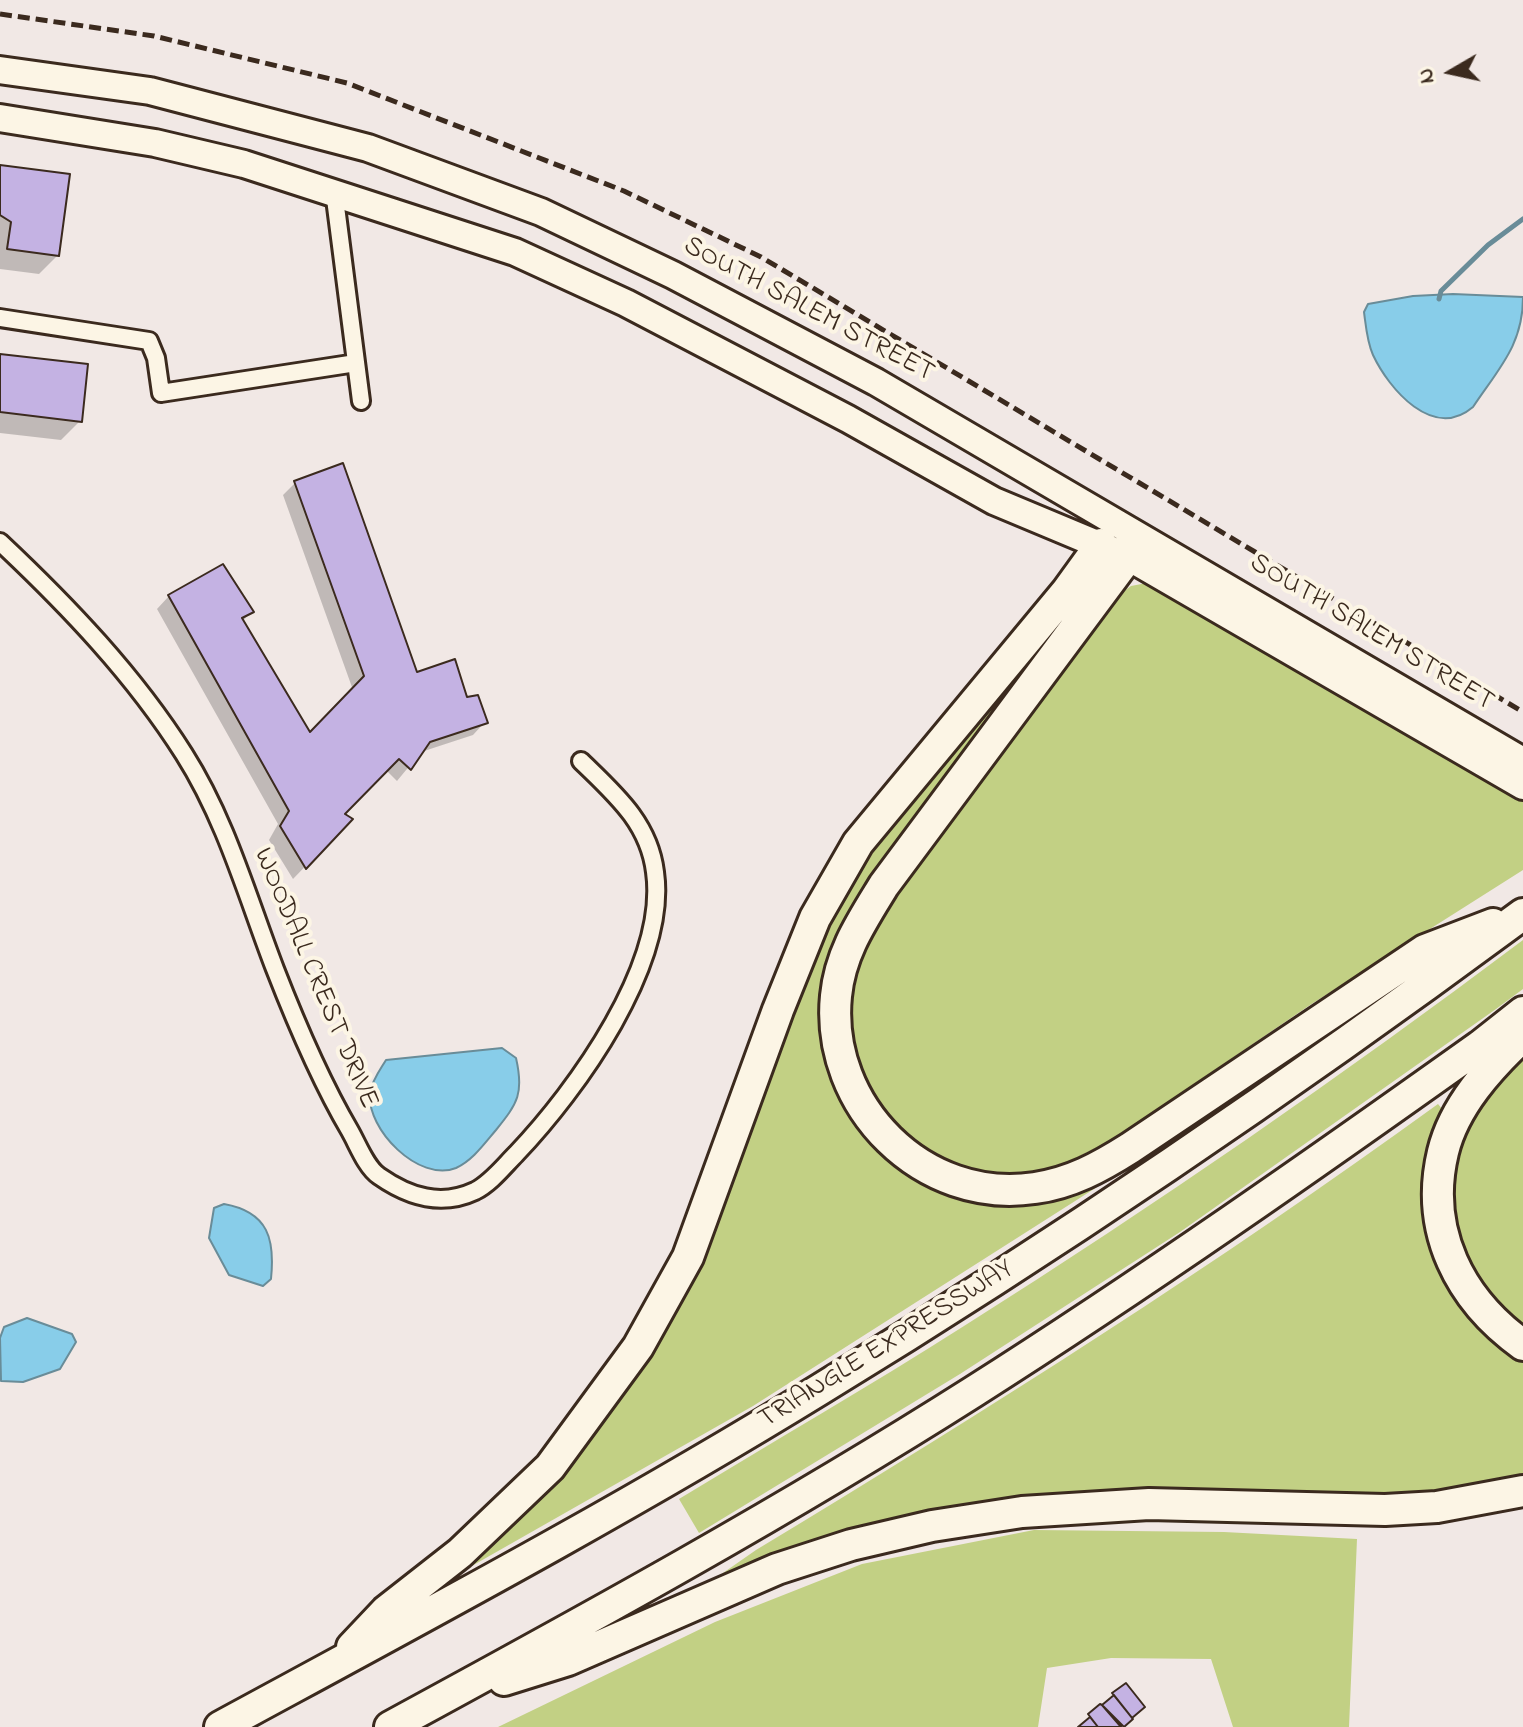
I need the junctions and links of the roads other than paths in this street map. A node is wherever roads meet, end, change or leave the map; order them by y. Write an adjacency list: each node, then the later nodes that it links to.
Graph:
1 (0, 70): 7 (main road, SOUTH SALEM STREET)
2 (0, 118): 3 (main road, SOUTH SALEM STREET)
3 (334, 191): 5 (street); 7 (main road, SOUTH SALEM STREET)
4 (0, 318): 5 (street)
5 (356, 363): 6 (street)
6 (361, 401)
7 (1109, 532): 9 (main road, SOUTH SALEM STREET); 18 (highway)
8 (0, 542): 10 (street, WOODALL CREST DRIVE)
9 (1135, 546): 11 (main road, SOUTH SALEM STREET); 12 (main road, SOUTH SALEM STREET); 13 (highway)
10 (581, 761)
11 (1523, 761)
12 (1523, 786)
13 (1523, 913): 18 (highway, TRIANGLE EXPRESSWAY)
14 (1523, 1012): 19 (highway)
15 (1523, 1036): 16 (highway)
16 (1523, 1345)
17 (1523, 1491): 19 (highway)
18 (336, 1664): 20 (highway, TRIANGLE EXPRESSWAY)
19 (438, 1701): 21 (highway)
20 (220, 1727)
21 (390, 1727)

